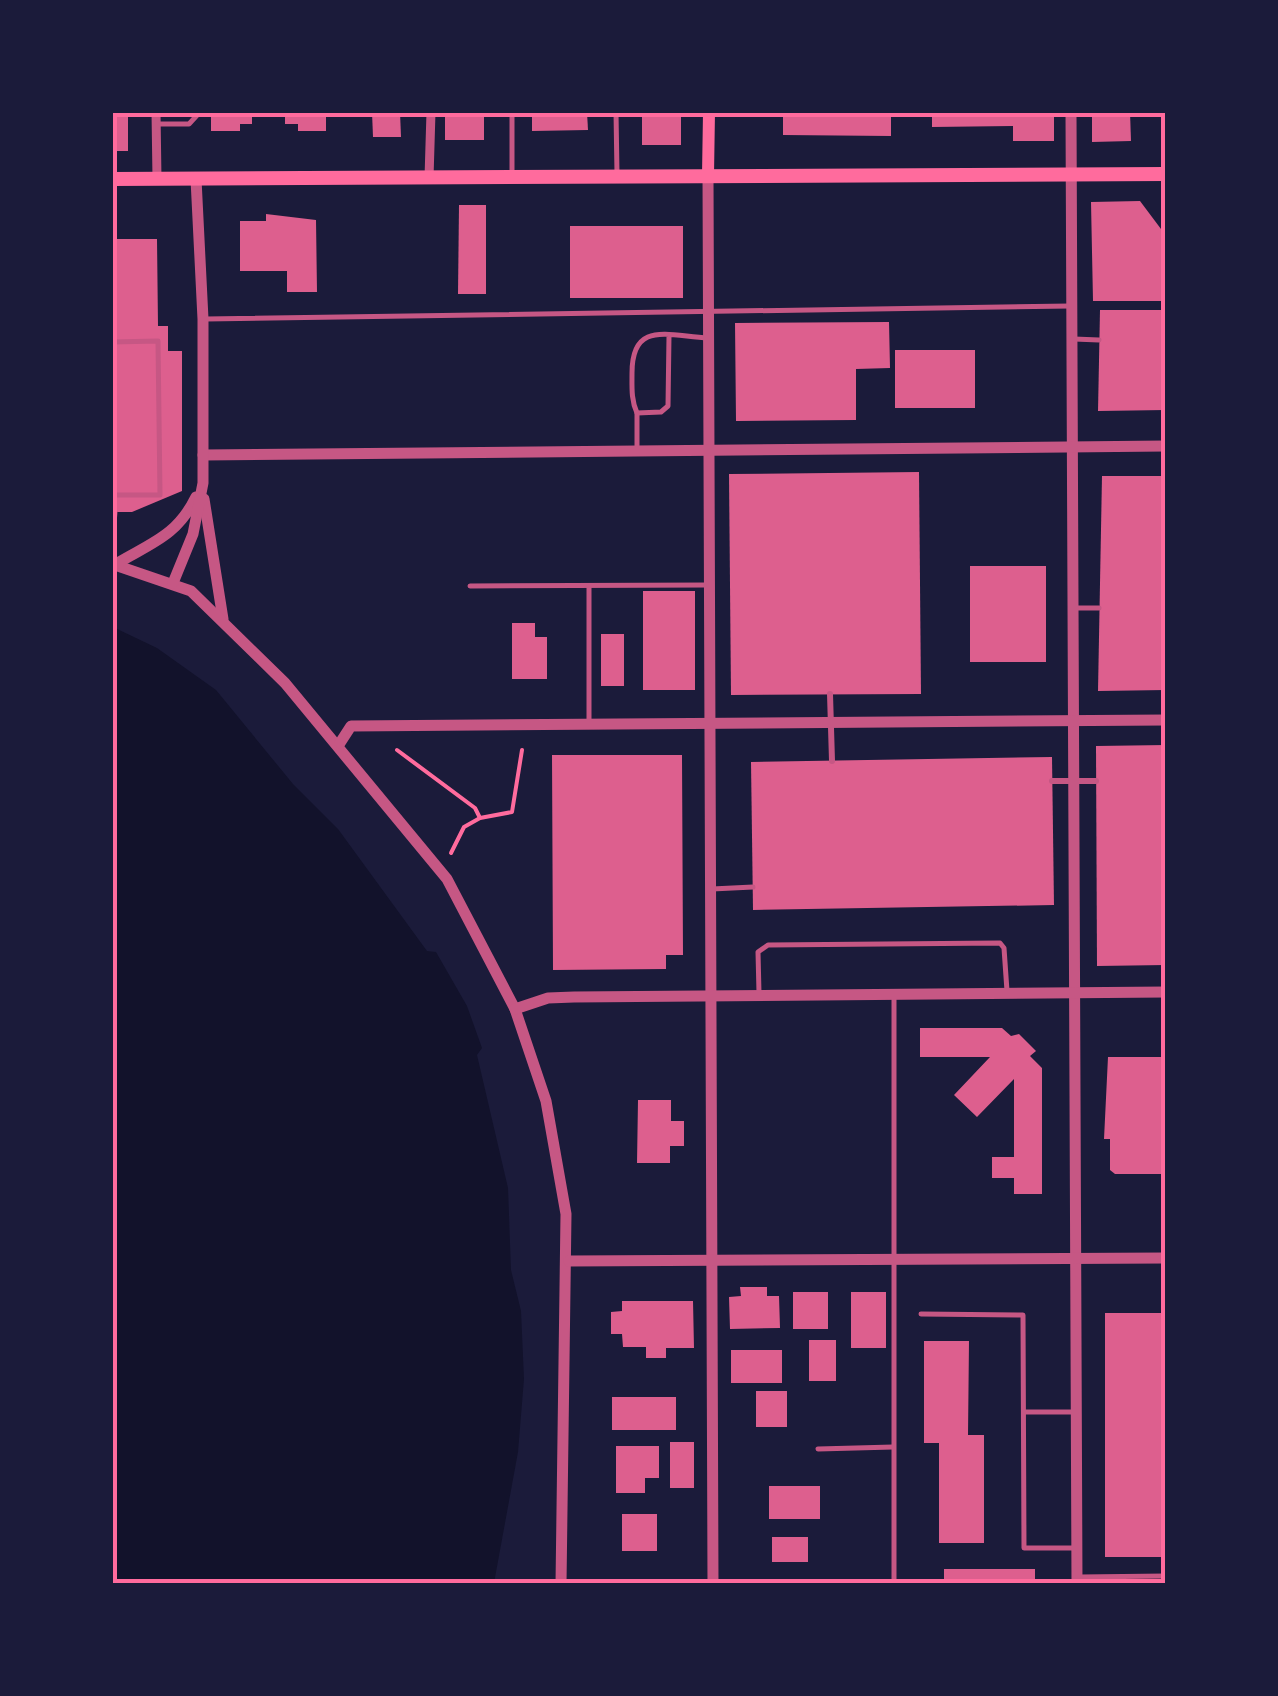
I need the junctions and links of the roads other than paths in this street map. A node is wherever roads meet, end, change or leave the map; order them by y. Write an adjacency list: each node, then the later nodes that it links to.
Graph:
1 (200, 112): 7 (lane)
2 (431, 112): 15 (street)
3 (512, 112): 12 (lane)
4 (616, 112): 11 (lane)
5 (709, 112): 9 (main road)
6 (1071, 112): 10 (street)
7 (156, 118): 14 (street)
8 (1166, 174): 10 (main road)
9 (708, 175): 10 (main road); 11 (main road); 18 (street)
10 (1071, 175): 17 (street)
11 (617, 176): 12 (main road)
12 (512, 177): 15 (main road)
13 (112, 178): 14 (main road)
14 (156, 178): 16 (main road)
15 (428, 178): 16 (main road)
16 (196, 179): 19 (street)
17 (1072, 306): 18 (lane); 22 (street)
18 (708, 310): 19 (lane); 21 (street)
19 (203, 318): 30 (street)
20 (669, 336): 21 (lane); 25 (lane); 25 (lane)
21 (708, 338): 29 (street)
22 (1072, 340): 23 (lane); 27 (street)
23 (1100, 340)
24 (112, 342): 32 (lane)
25 (637, 412): 28 (lane)
26 (1166, 446): 27 (street)
27 (1072, 448): 29 (street); 40 (street)
28 (637, 450): 29 (street); 30 (street)
29 (708, 450): 37 (street)
30 (203, 455): 31 (street)
31 (203, 484): 35 (street); 36 (street); 42 (street)
32 (112, 495)
33 (114, 512): 34 (lane)
34 (112, 546)
35 (114, 564): 36 (street)
36 (173, 583): 42 (street)
37 (709, 585): 39 (lane); 47 (street)
38 (470, 586): 39 (lane)
39 (589, 586): 46 (lane)
40 (1074, 608): 41 (lane); 44 (street)
41 (1100, 608)
42 (222, 619): 48 (street)
43 (830, 694): 49 (street)
44 (1075, 720): 45 (street); 47 (street); 52 (street)
45 (1166, 720)
46 (589, 725): 47 (street); 48 (street)
47 (711, 725): 54 (street)
48 (340, 743): 61 (street)
49 (832, 761)
50 (1096, 781): 51 (street)
51 (1052, 783): 52 (lane)
52 (1075, 784): 56 (street)
53 (753, 887): 54 (lane)
54 (710, 889): 59 (street)
55 (1166, 992): 56 (street)
56 (1074, 993): 58 (street); 63 (street)
57 (894, 994): 58 (street); 60 (street); 62 (lane)
58 (1007, 994): 60 (lane)
59 (709, 996): 60 (street); 61 (street); 66 (street)
60 (758, 996)
61 (515, 1009): 65 (street)
62 (894, 1258): 63 (street); 66 (street); 70 (lane)
63 (1076, 1258): 64 (street); 69 (street)
64 (1166, 1258)
65 (569, 1260): 66 (street); 75 (street)
66 (712, 1260): 76 (street)
67 (921, 1314): 68 (lane)
68 (1024, 1412): 69 (lane); 72 (lane)
69 (1076, 1412): 72 (street)
70 (894, 1447): 71 (lane); 77 (lane)
71 (818, 1449)
72 (1076, 1548): 74 (street)
73 (1166, 1576): 74 (lane)
74 (1077, 1580)
75 (560, 1584)
76 (713, 1584)
77 (894, 1584)

